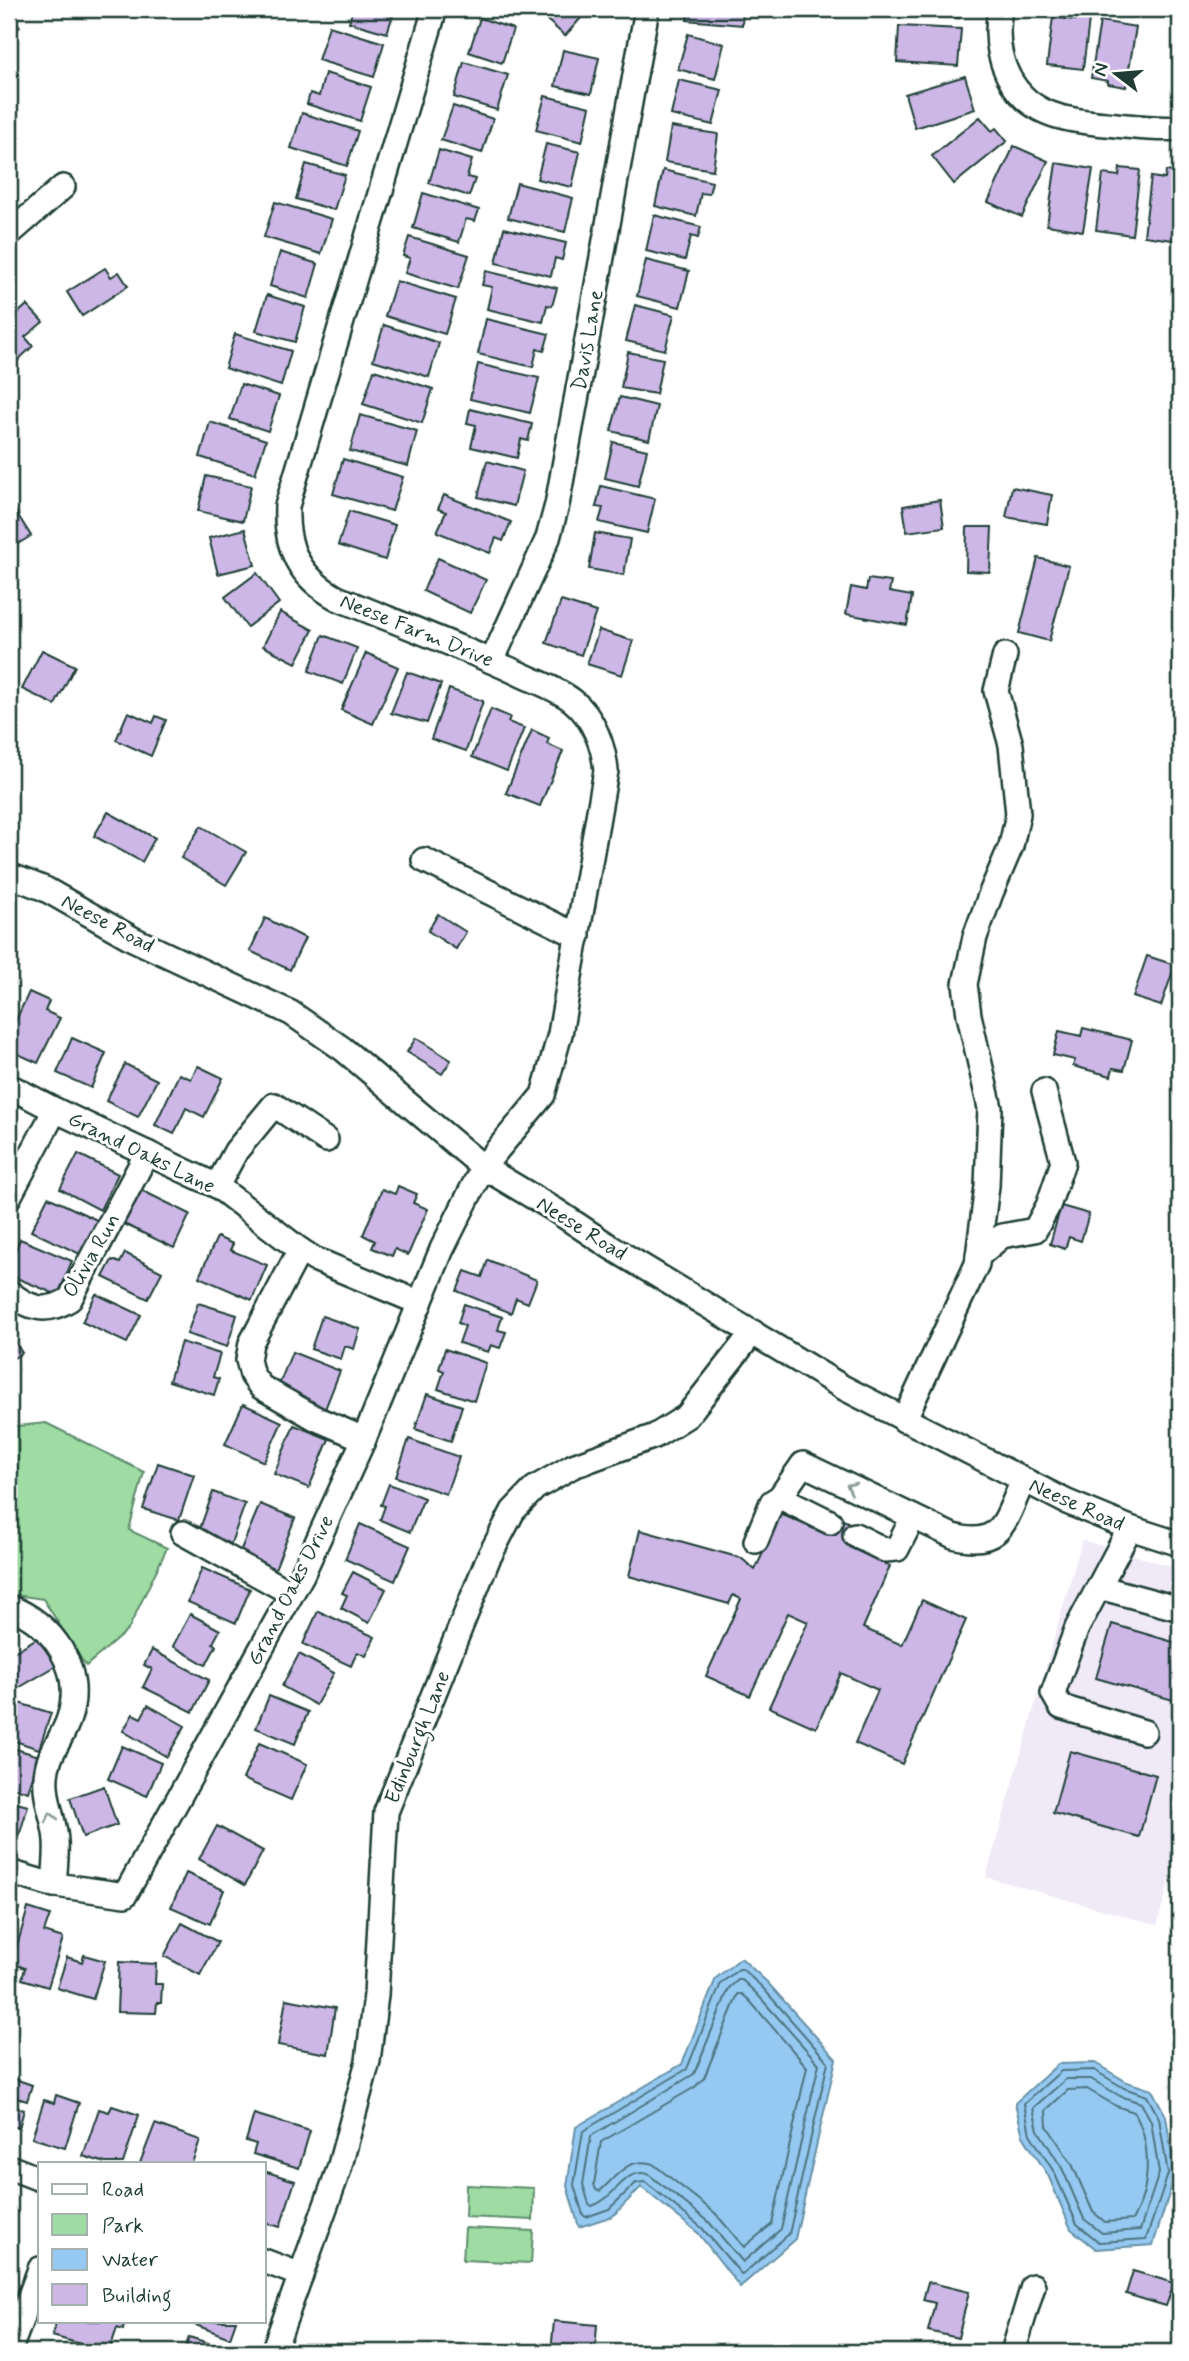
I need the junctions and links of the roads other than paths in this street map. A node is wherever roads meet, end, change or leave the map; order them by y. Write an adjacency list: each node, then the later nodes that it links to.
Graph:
1 (435, 9): 8 (street, Neese Farm Drive)
2 (647, 9): 8 (street, Davis Lane)
3 (1000, 9): 4 (street)
4 (1180, 128)
5 (63, 187): 6 (street)
6 (9, 234)
7 (1004, 655): 21 (street)
8 (492, 661): 11 (street, Neese Farm Drive)
9 (424, 860): 11 (street)
10 (9, 875): 17 (street, Neese Road)
11 (578, 936): 17 (street, Neese Farm Drive)
12 (9, 1086): 14 (street, Grand Oaks Lane)
13 (1044, 1091): 21 (street)
14 (55, 1110): 16 (street, Grand Oaks Lane); 19 (street)
15 (326, 1140): 18 (street)
16 (146, 1153): 18 (street, Grand Oaks Lane); 22 (street, Olivia Run)
17 (483, 1167): 23 (street, Grand Oaks Drive); 24 (street, Neese Road)
18 (217, 1186): 20 (street, Grand Oaks Lane)
19 (9, 1197)
20 (300, 1250): 23 (street, Grand Oaks Lane); 26 (street)
21 (978, 1256): 25 (street)
22 (9, 1292)
23 (420, 1303): 26 (street, Grand Oaks Drive)
24 (753, 1332): 25 (street, Neese Road); 47 (street, Edinburgh Lane)
25 (904, 1420): 27 (street, Neese Road)
26 (364, 1439): 37 (street, Grand Oaks Drive)
27 (1023, 1481): 29 (street); 31 (street, Neese Road)
28 (780, 1497): 29 (street, one-way to 28); 30 (street); 34 (street)
29 (913, 1517): 33 (street)
30 (830, 1522)
31 (1130, 1528): 35 (street, Neese Road); 36 (street)
32 (183, 1533): 37 (street)
33 (855, 1535)
34 (756, 1541)
35 (1180, 1544)
36 (1100, 1587): 39 (street); 40 (street)
37 (291, 1593): 42 (street, Grand Oaks Drive)
38 (9, 1607): 42 (street, one-way to 38)
39 (1180, 1609)
40 (1144, 1732)
41 (9, 1872): 42 (street, Grand Oaks Drive)
42 (54, 1885)
43 (9, 2167): 44 (street)
44 (38, 2178)
45 (266, 2262): 47 (street)
46 (38, 2274): 49 (street)
47 (301, 2275): 50 (street, Edinburgh Lane)
48 (1033, 2286): 51 (street)
49 (9, 2352)
50 (273, 2352)
51 (1013, 2352)

